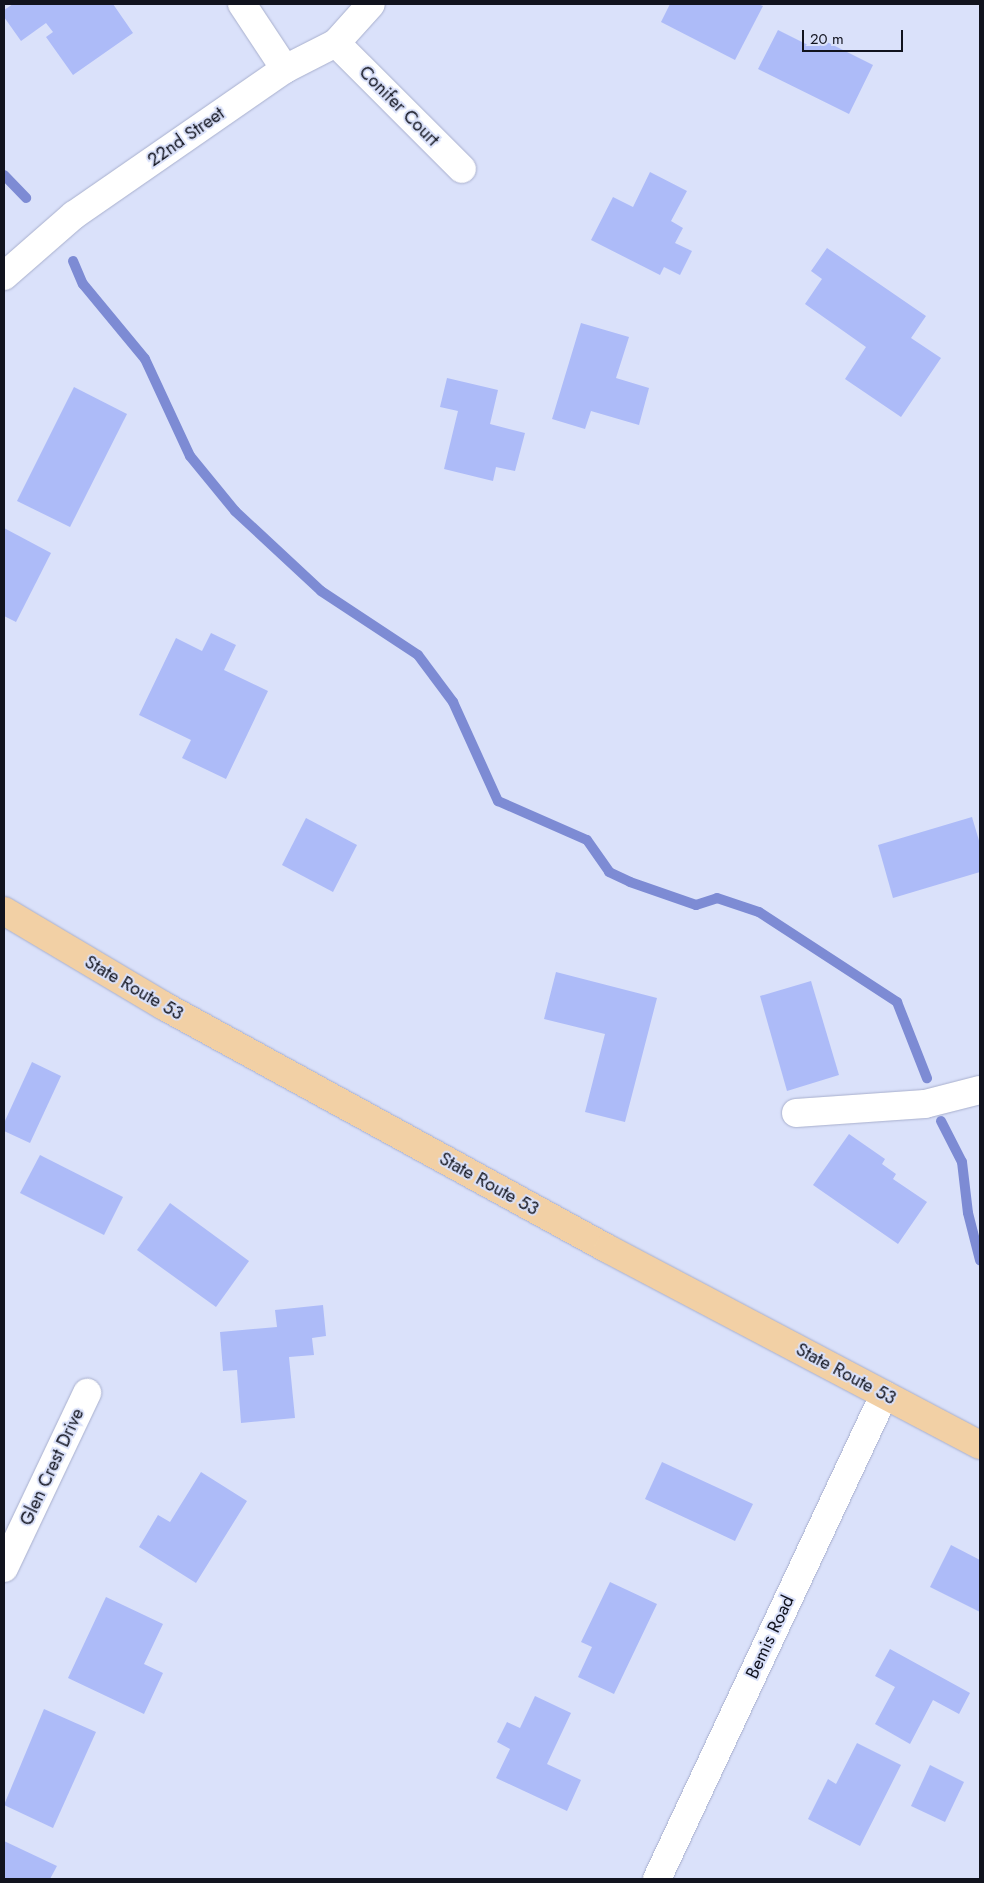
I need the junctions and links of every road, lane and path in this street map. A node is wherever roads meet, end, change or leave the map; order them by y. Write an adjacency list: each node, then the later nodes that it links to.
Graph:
1 (242, 4): 4 (street)
2 (371, 4): 3 (street, 22nd Street)
3 (336, 42): 4 (street, 22nd Street); 5 (street, Conifer Court)
4 (285, 69): 6 (street, 22nd Street)
5 (462, 169)
6 (4, 276)
7 (4, 912): 11 (main road, State Route 53)
8 (980, 1090): 9 (street)
9 (796, 1113)
10 (87, 1393): 13 (street, Glen Crest Drive)
11 (884, 1395): 12 (main road, State Route 53); 14 (street, Bemis Road)
12 (980, 1444)
13 (4, 1568)
14 (657, 1879)

